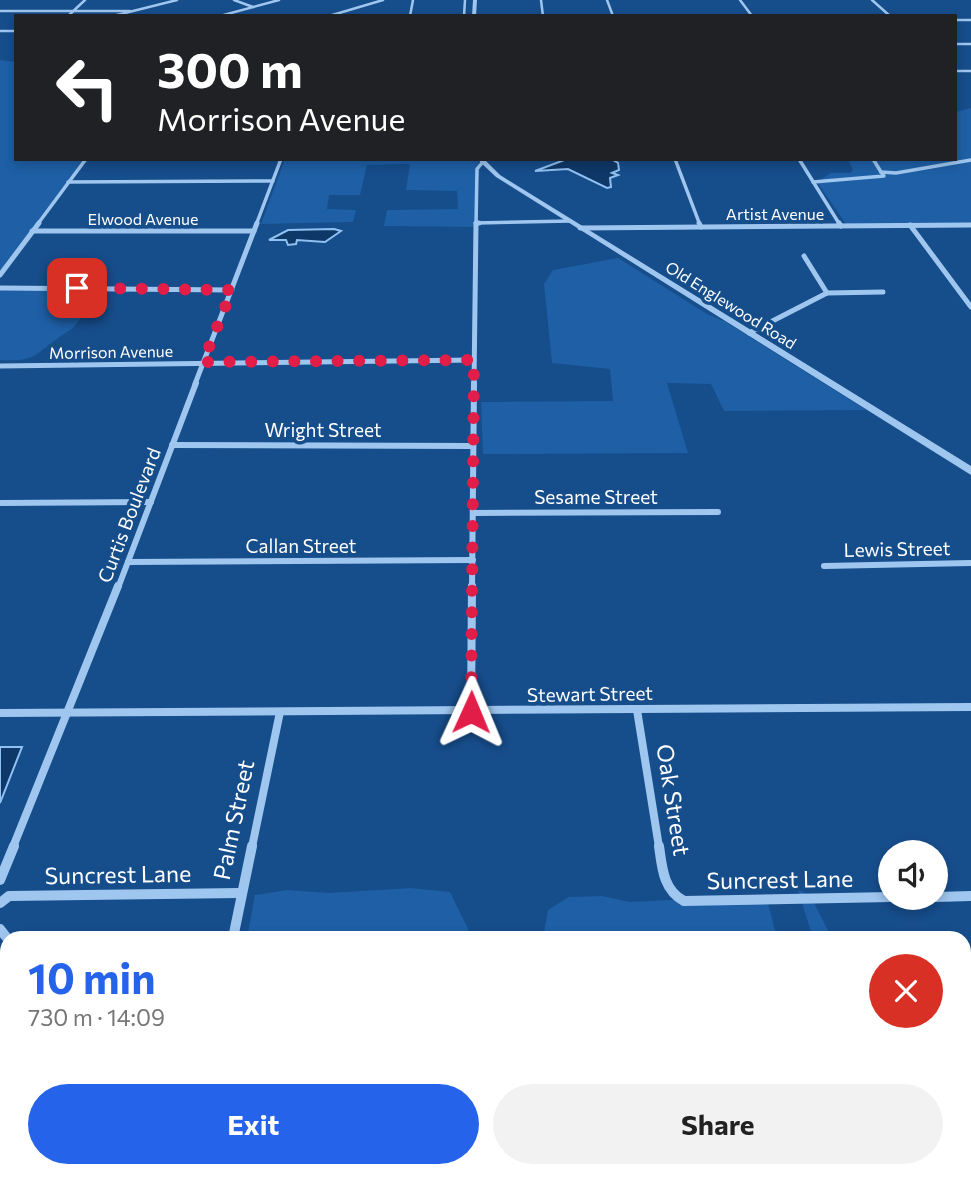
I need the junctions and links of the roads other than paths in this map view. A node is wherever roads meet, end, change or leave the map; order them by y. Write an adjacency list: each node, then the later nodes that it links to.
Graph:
1 (85, 0): 9 (street)
2 (177, 0): 10 (street)
3 (234, 0): 7 (street)
4 (279, 0): 7 (street)
5 (383, 0): 14 (street)
6 (872, 0): 15 (street)
7 (253, 7): 13 (street)
8 (0, 11): 9 (street)
9 (73, 11): 10 (street); 11 (street)
10 (130, 11): 12 (street)
11 (70, 14)
12 (120, 14)
13 (227, 14)
14 (335, 14)
15 (888, 14)
16 (971, 160): 23 (street)
17 (84, 161): 25 (street)
18 (280, 161): 24 (street, Curtis Boulevard)
19 (481, 161): 27 (street, Old Englewood Road); 28 (street)
20 (676, 161): 32 (street)
21 (800, 161): 26 (street)
22 (874, 161): 23 (street)
23 (881, 172): 26 (street)
24 (273, 181): 25 (street); 35 (street, Curtis Boulevard)
25 (68, 182): 34 (street)
26 (813, 182): 31 (street)
27 (570, 221): 28 (street); 33 (street, Old Englewood Road)
28 (476, 223): 44 (street)
29 (910, 225): 30 (street, Artist Avenue); 31 (street, Artist Avenue); 42 (street)
30 (971, 225)
31 (841, 226): 32 (street, Artist Avenue)
32 (701, 227): 33 (street, Artist Avenue)
33 (580, 228): 43 (street, Old Englewood Road)
34 (32, 231): 35 (street, Elwood Avenue); 37 (street)
35 (254, 231): 39 (street, Curtis Boulevard)
36 (804, 256): 41 (street)
37 (0, 275)
38 (0, 288): 39 (street)
39 (232, 290): 45 (street, Curtis Boulevard)
40 (883, 292): 41 (street)
41 (827, 293): 43 (street)
42 (971, 307)
43 (749, 333): 49 (street, Old Englewood Road)
44 (474, 360): 45 (street, Morrison Avenue); 48 (street)
45 (203, 362): 46 (street, Morrison Avenue); 47 (street, Curtis Boulevard)
46 (0, 366)
47 (172, 445): 48 (street, Wright Street); 50 (street, Curtis Boulevard)
48 (473, 446): 52 (street)
49 (971, 471)
50 (151, 502): 51 (street); 55 (street, Curtis Boulevard)
51 (0, 503)
52 (473, 513): 53 (street, Sesame Street); 54 (street)
53 (718, 513)
54 (473, 560): 55 (street, Callan Street); 62 (street)
55 (128, 562): 60 (street, Curtis Boulevard)
56 (971, 564): 57 (street, Lewis Street)
57 (824, 566)
58 (971, 707): 59 (street, Stewart Street)
59 (637, 710): 62 (street, Stewart Street); 66 (street, Oak Street)
60 (68, 712): 61 (street, Stewart Street); 63 (street, Stewart Street); 64 (street, Curtis Boulevard)
61 (280, 712): 62 (street, Stewart Street); 65 (street, Palm Street)
62 (471, 712)
63 (0, 713)
64 (0, 880)
65 (240, 893): 70 (street, Suncrest Lane); 71 (street, Palm Street)
66 (673, 895): 68 (street, Suncrest Lane)
67 (971, 896): 69 (street)
68 (878, 897)
69 (948, 897)
70 (0, 903)
71 (234, 931)

